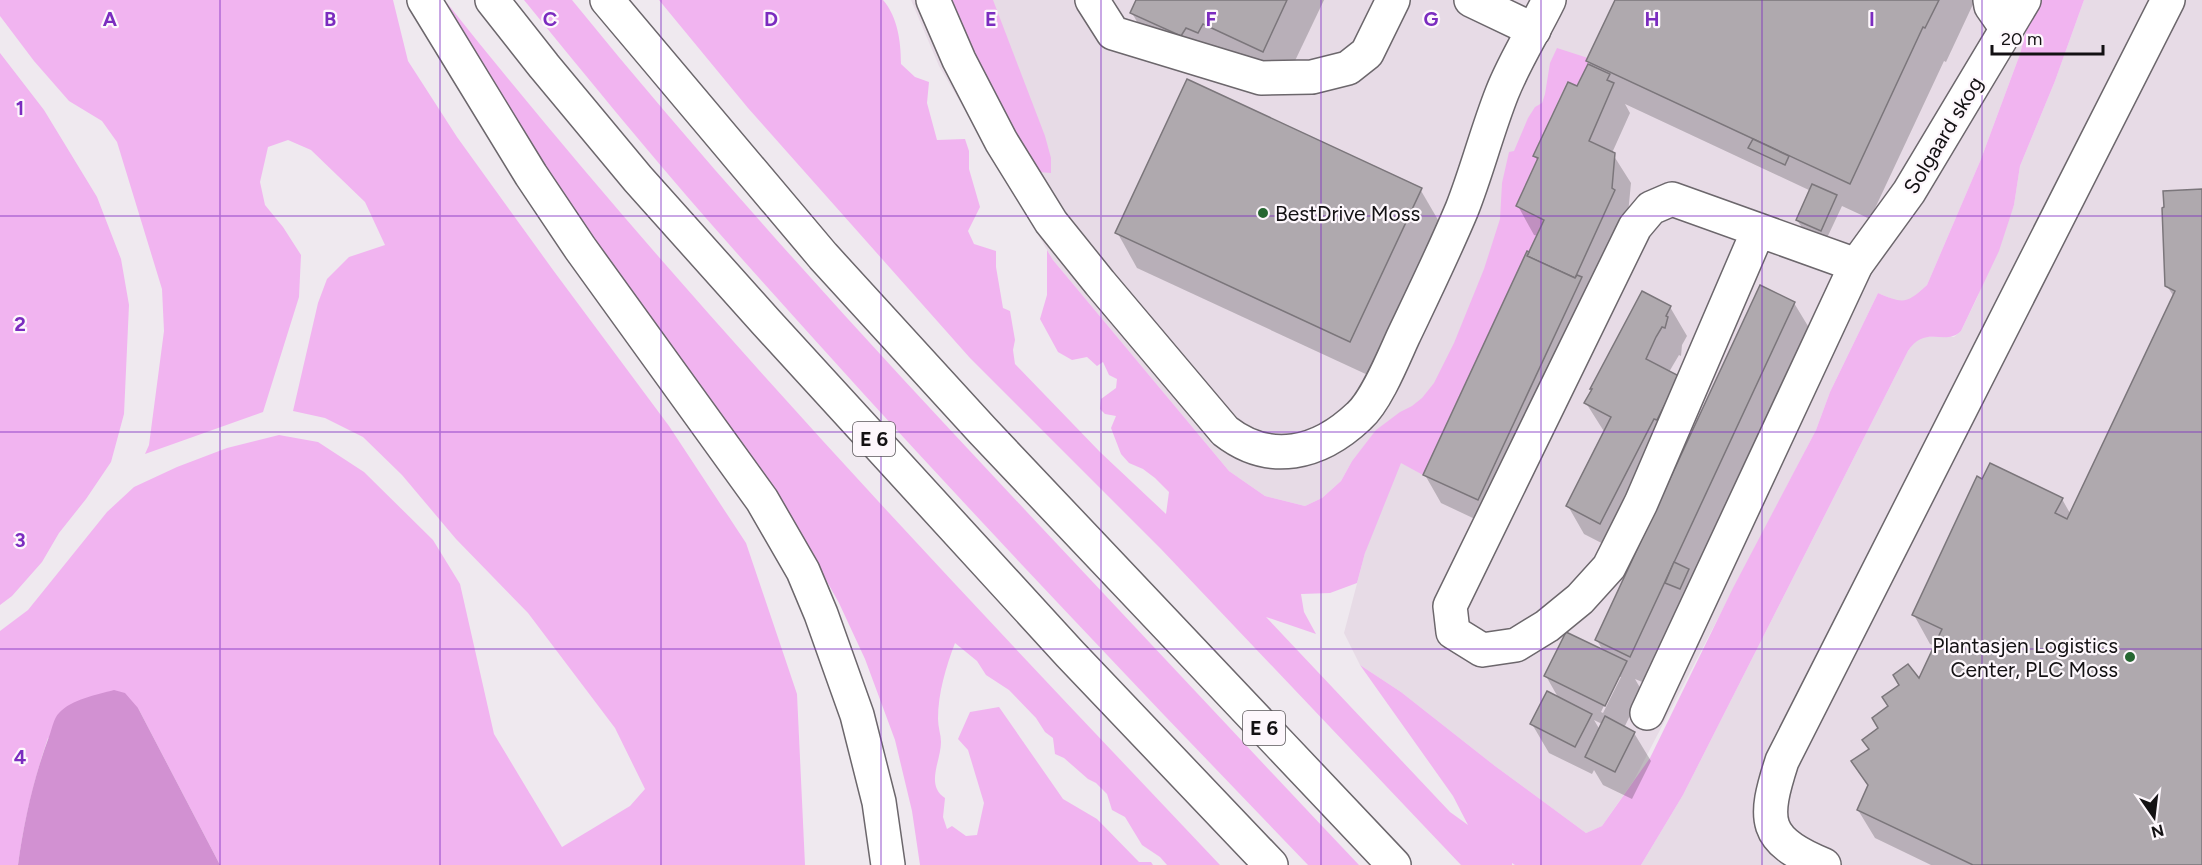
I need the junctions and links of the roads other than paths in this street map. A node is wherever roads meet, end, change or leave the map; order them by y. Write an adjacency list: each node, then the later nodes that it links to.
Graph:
1 (424, 0): 17 (main road)
2 (492, 0): 18 (main road, E 6)
3 (608, 0): 19 (main road, E 6)
4 (933, 0): 13 (main road)
5 (1092, 0): 6 (main road)
6 (1393, 0)
7 (1472, 0): 13 (main road)
8 (1549, 0): 13 (main road)
9 (1990, 0): 12 (main road)
10 (2024, 0): 12 (main road, Solgaard skog)
11 (2168, 0): 20 (main road)
12 (2007, 29): 15 (main road, Solgaard skog)
13 (1534, 30)
14 (1758, 231): 14 (main road); 15 (main road)
15 (1856, 265): 16 (main road, Solgaard skog)
16 (1647, 713)
17 (888, 865)
18 (1271, 865)
19 (1394, 865)
20 (1824, 865)

